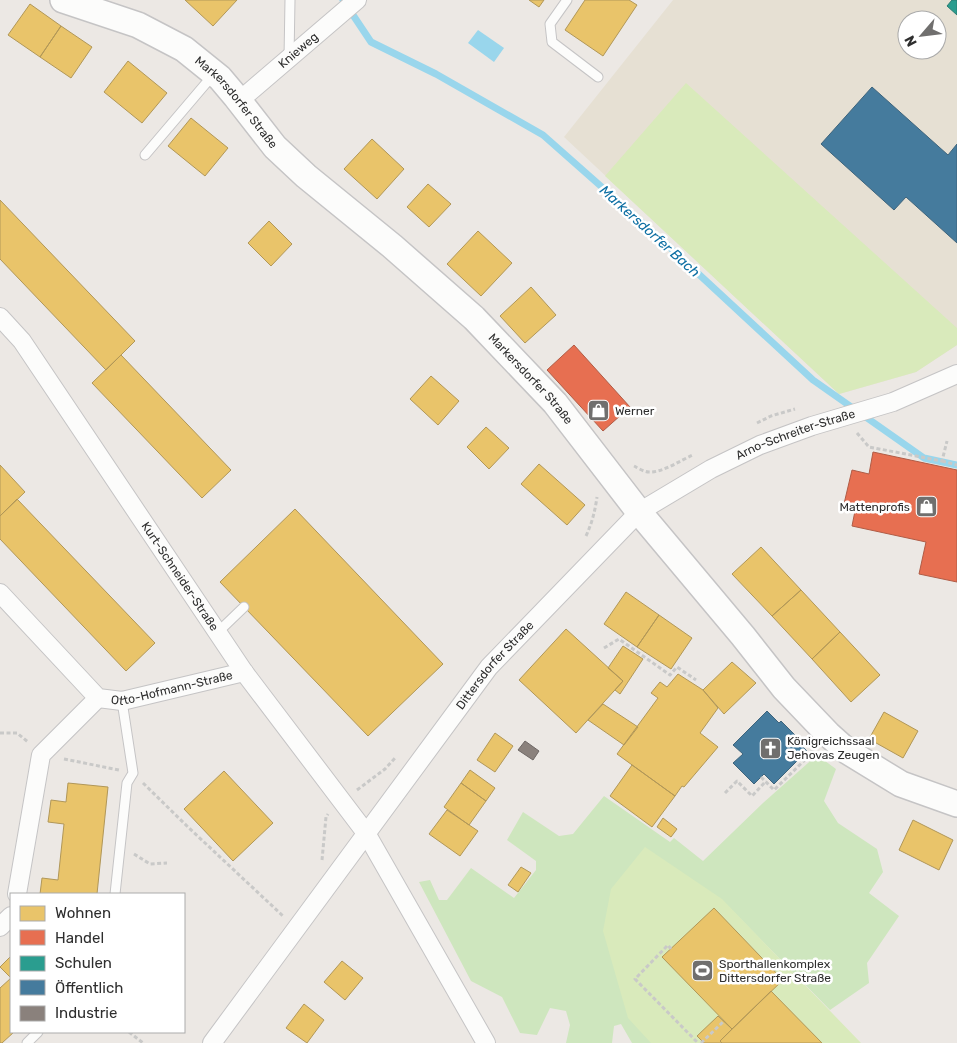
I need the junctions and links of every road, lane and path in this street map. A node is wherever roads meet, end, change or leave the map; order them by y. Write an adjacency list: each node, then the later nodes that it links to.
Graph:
1 (290, 0): 5 (lane)
2 (567, 0): 7 (lane)
3 (69, 1): 6 (street, Markersdorfer Straße)
4 (357, 1): 5 (street, Knieweg)
5 (289, 58): 8 (street, Knieweg)
6 (214, 74): 8 (street, Markersdorfer Straße); 9 (lane)
7 (598, 77)
8 (239, 101): 16 (street, Markersdorfer Straße)
9 (145, 155)
10 (0, 317): 19 (street, Kurt-Schneider-Straße)
11 (957, 374): 12 (street, Arno-Schreiter-Straße)
12 (845, 416): 14 (path); 16 (street, Arno-Schreiter-Straße)
13 (947, 440): 14 (path)
14 (942, 461): 15 (path)
15 (957, 465)
16 (639, 512): 32 (street, Markersdorfer Straße); 33 (street, Dittersdorfer Straße)
17 (0, 593): 23 (street, Otto-Hofmann-Straße)
18 (244, 607): 19 (lane)
19 (218, 632): 21 (street, Kurt-Schneider-Straße)
20 (604, 648): 22 (path)
21 (244, 672): 24 (street, Otto-Hofmann-Straße); 33 (street, Kurt-Schneider-Straße)
22 (696, 680)
23 (98, 698): 24 (street, Otto-Hofmann-Straße); 27 (street, Otto-Hofmann-Straße)
24 (122, 701): 28 (lane)
25 (0, 733): 27 (path)
26 (816, 744): 30 (path)
27 (42, 755): 28 (path); 36 (street)
28 (133, 773): 34 (lane); 40 (path)
29 (761, 777): 30 (path)
30 (766, 782): 31 (path)
31 (725, 794)
32 (957, 804)
33 (366, 832): 40 (street, Dittersdorfer Straße); 48 (street)
34 (120, 845): 35 (path); 37 (lane)
35 (167, 863)
36 (17, 893)
37 (115, 893)
38 (10, 917): 39 (street)
39 (0, 927)
40 (297, 928): 47 (street, Dittersdorfer Straße)
41 (671, 949): 49 (path)
42 (724, 1021): 49 (path)
43 (37, 1033): 45 (lane)
44 (130, 1033): 46 (path)
45 (27, 1043)
46 (143, 1043)
47 (212, 1043)
48 (486, 1043)
49 (699, 1043)

